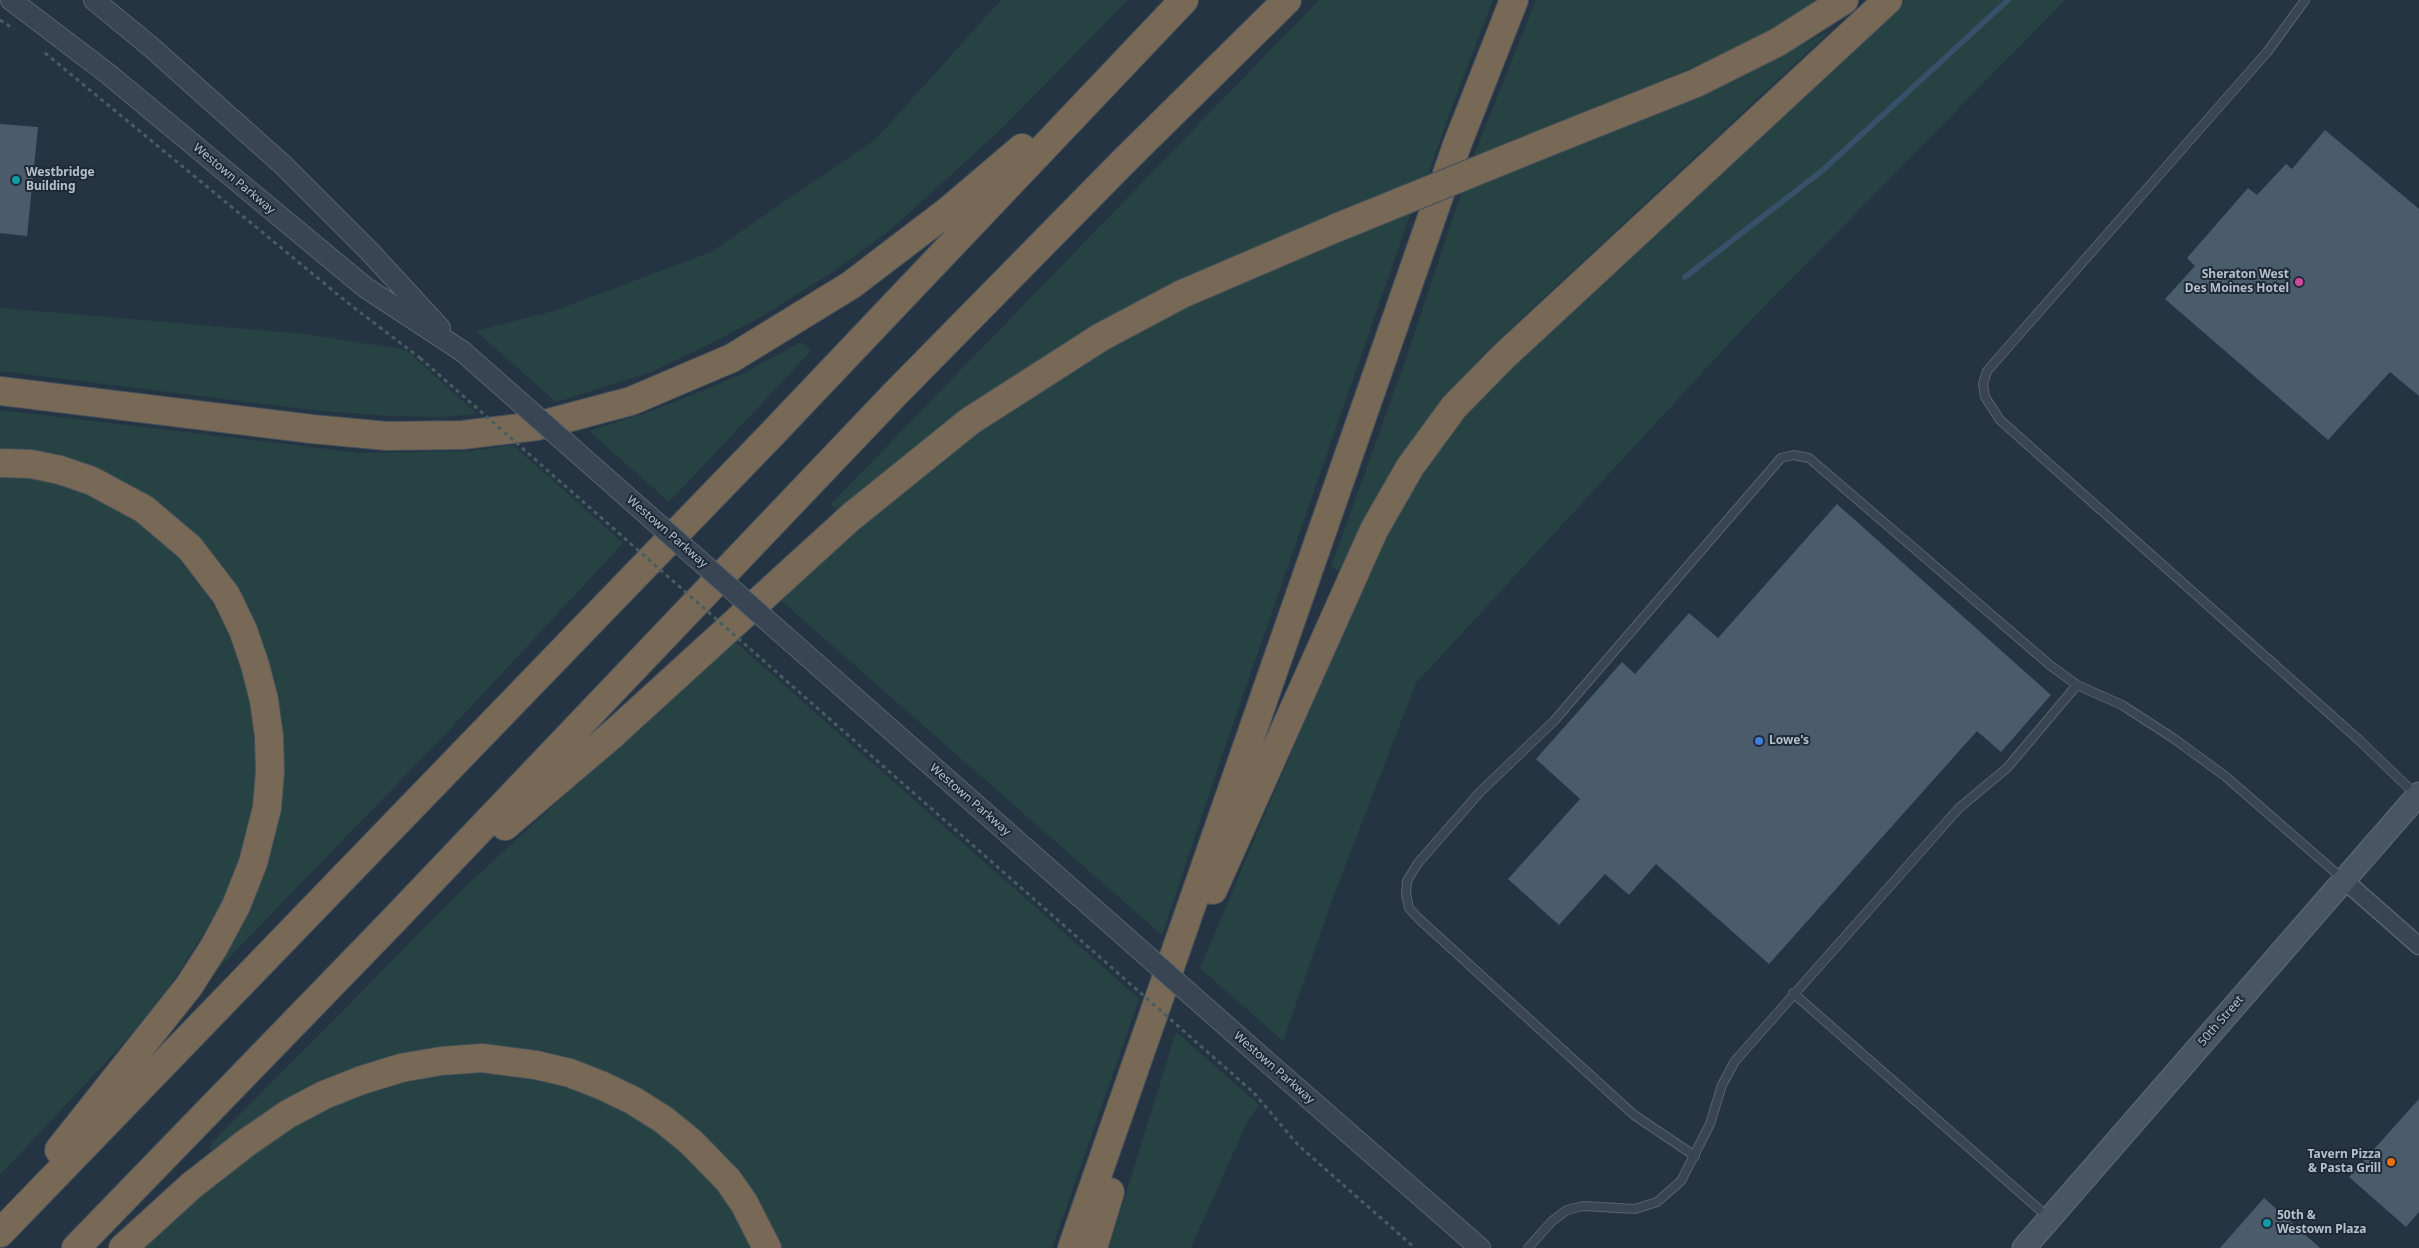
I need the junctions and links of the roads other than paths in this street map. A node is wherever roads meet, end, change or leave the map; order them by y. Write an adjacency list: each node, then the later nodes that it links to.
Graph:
1 (11, 0): 10 (street, Westown Parkway)
2 (94, 0): 10 (street, Westown Parkway)
3 (1184, 0): 9 (highway)
4 (1287, 0): 16 (highway)
5 (1514, 0): 19 (highway)
6 (1844, 0): 16 (highway, bridge)
7 (1888, 0): 19 (highway)
8 (2305, 0): 14 (lane)
9 (1151, 35): 11 (highway); 24 (highway)
10 (462, 351): 30 (street, Westown Parkway, bridge)
11 (0, 391)
12 (0, 463): 23 (highway)
13 (2077, 685): 15 (lane); 18 (lane); 21 (lane)
14 (2418, 795): 15 (main road, 50th Street)
15 (2344, 880): 17 (street); 22 (main road, 50th Street)
16 (391, 923): 25 (highway)
17 (2419, 946)
18 (1793, 993): 21 (lane); 22 (lane)
19 (1149, 1025): 20 (highway)
20 (1121, 1106): 28 (highway); 29 (highway)
21 (1695, 1156): 31 (lane)
22 (2050, 1218): 32 (main road, 50th Street)
23 (0, 1226)
24 (0, 1233)
25 (76, 1248)
26 (124, 1248): 27 (highway)
27 (767, 1248)
28 (1072, 1248)
29 (1093, 1248)
30 (1480, 1248)
31 (1528, 1248)
32 (2024, 1248)

